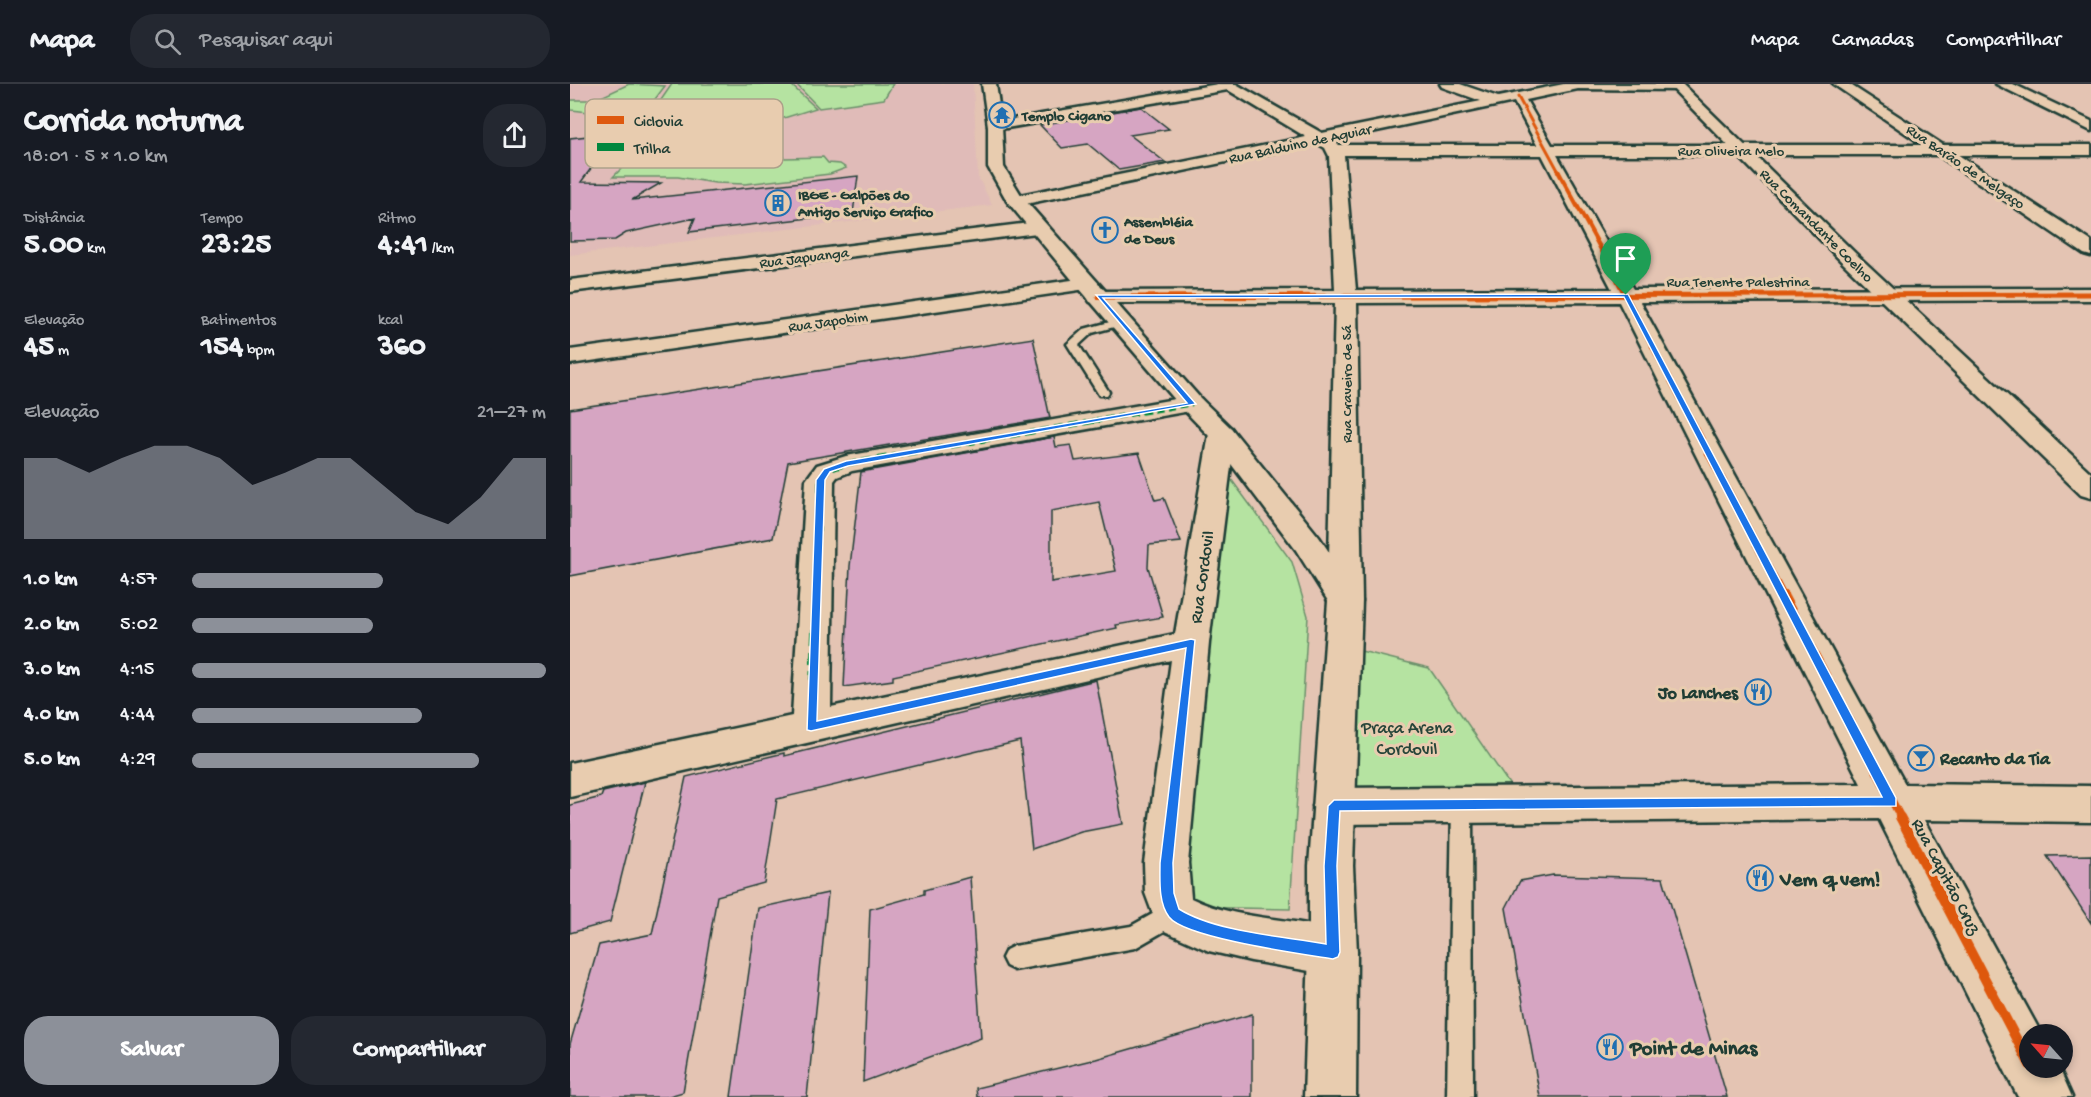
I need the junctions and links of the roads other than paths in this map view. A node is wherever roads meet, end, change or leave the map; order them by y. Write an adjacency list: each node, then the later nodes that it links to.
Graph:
1 (989, 84): 9 (street)
2 (1447, 84): 8 (street)
3 (1840, 84): 14 (street, Rua Barão de Melgaço)
4 (2004, 84): 10 (street)
5 (1228, 85): 9 (street); 11 (street)
6 (1581, 85): 7 (street, Rua Balduino de Aguiar); 8 (street, Rua Balduino de Aguiar)
7 (1676, 85): 13 (street, Rua Comandante Coelho)
8 (1507, 99): 11 (street, Rua Balduino de Aguiar); 12 (street, Rua Capitão Cruz)
9 (995, 126): 16 (street)
10 (2091, 127)
11 (1328, 145): 12 (street, Rua Oliveira Melo); 16 (street, Rua Balduino de Aguiar); 21 (street, Rua Craveiro de Sá)
12 (1548, 150): 13 (street, Rua Oliveira Melo); 24 (street, Rua Capitão Cruz)
13 (1742, 150): 14 (street, Rua Oliveira Melo); 22 (street, Rua Comandante Coelho)
14 (1942, 150): 15 (street, Rua Oliveira Melo); 18 (street, Rua Barão de Melgaço)
15 (2091, 150)
16 (1016, 201): 17 (street)
17 (1038, 228): 19 (street, Rua Japuanga); 20 (street)
18 (2091, 250)
19 (570, 286)
20 (1092, 290): 21 (street, Rua Tenente Palestrina); 25 (street); 26 (street, Rua Japobim)
21 (1346, 294): 24 (street, Rua Tenente Palestrina); 31 (street, Rua Craveiro de Sá)
22 (1887, 294): 23 (street, Rua Tenente Palestrina); 24 (street, Rua Tenente Palestrina); 30 (street, Rua Comandante Coelho)
23 (2091, 294)
24 (1626, 295): 35 (street, Rua Capitão Cruz)
25 (1121, 322): 27 (lane); 28 (street)
26 (570, 357)
27 (1103, 392)
28 (1192, 404): 29 (street); 33 (street)
29 (1222, 434): 31 (street); 32 (street, Rua Cordovil)
30 (2091, 489)
31 (1346, 601): 38 (street)
32 (1191, 643): 33 (street); 39 (street, Rua Cordovil)
33 (811, 727): 34 (street)
34 (570, 780)
35 (1891, 802): 36 (street); 37 (street); 42 (street, Rua Capitão Cruz)
36 (1462, 804): 38 (street); 45 (lane)
37 (2091, 804)
38 (1334, 806): 40 (street)
39 (1174, 913): 40 (street); 41 (lane)
40 (1333, 952): 44 (street)
41 (1014, 958)
42 (2019, 1045)
43 (2036, 1078): 46 (street, Rua Capitão Cruz)
44 (1330, 1097)
45 (1460, 1097)
46 (2046, 1097)

